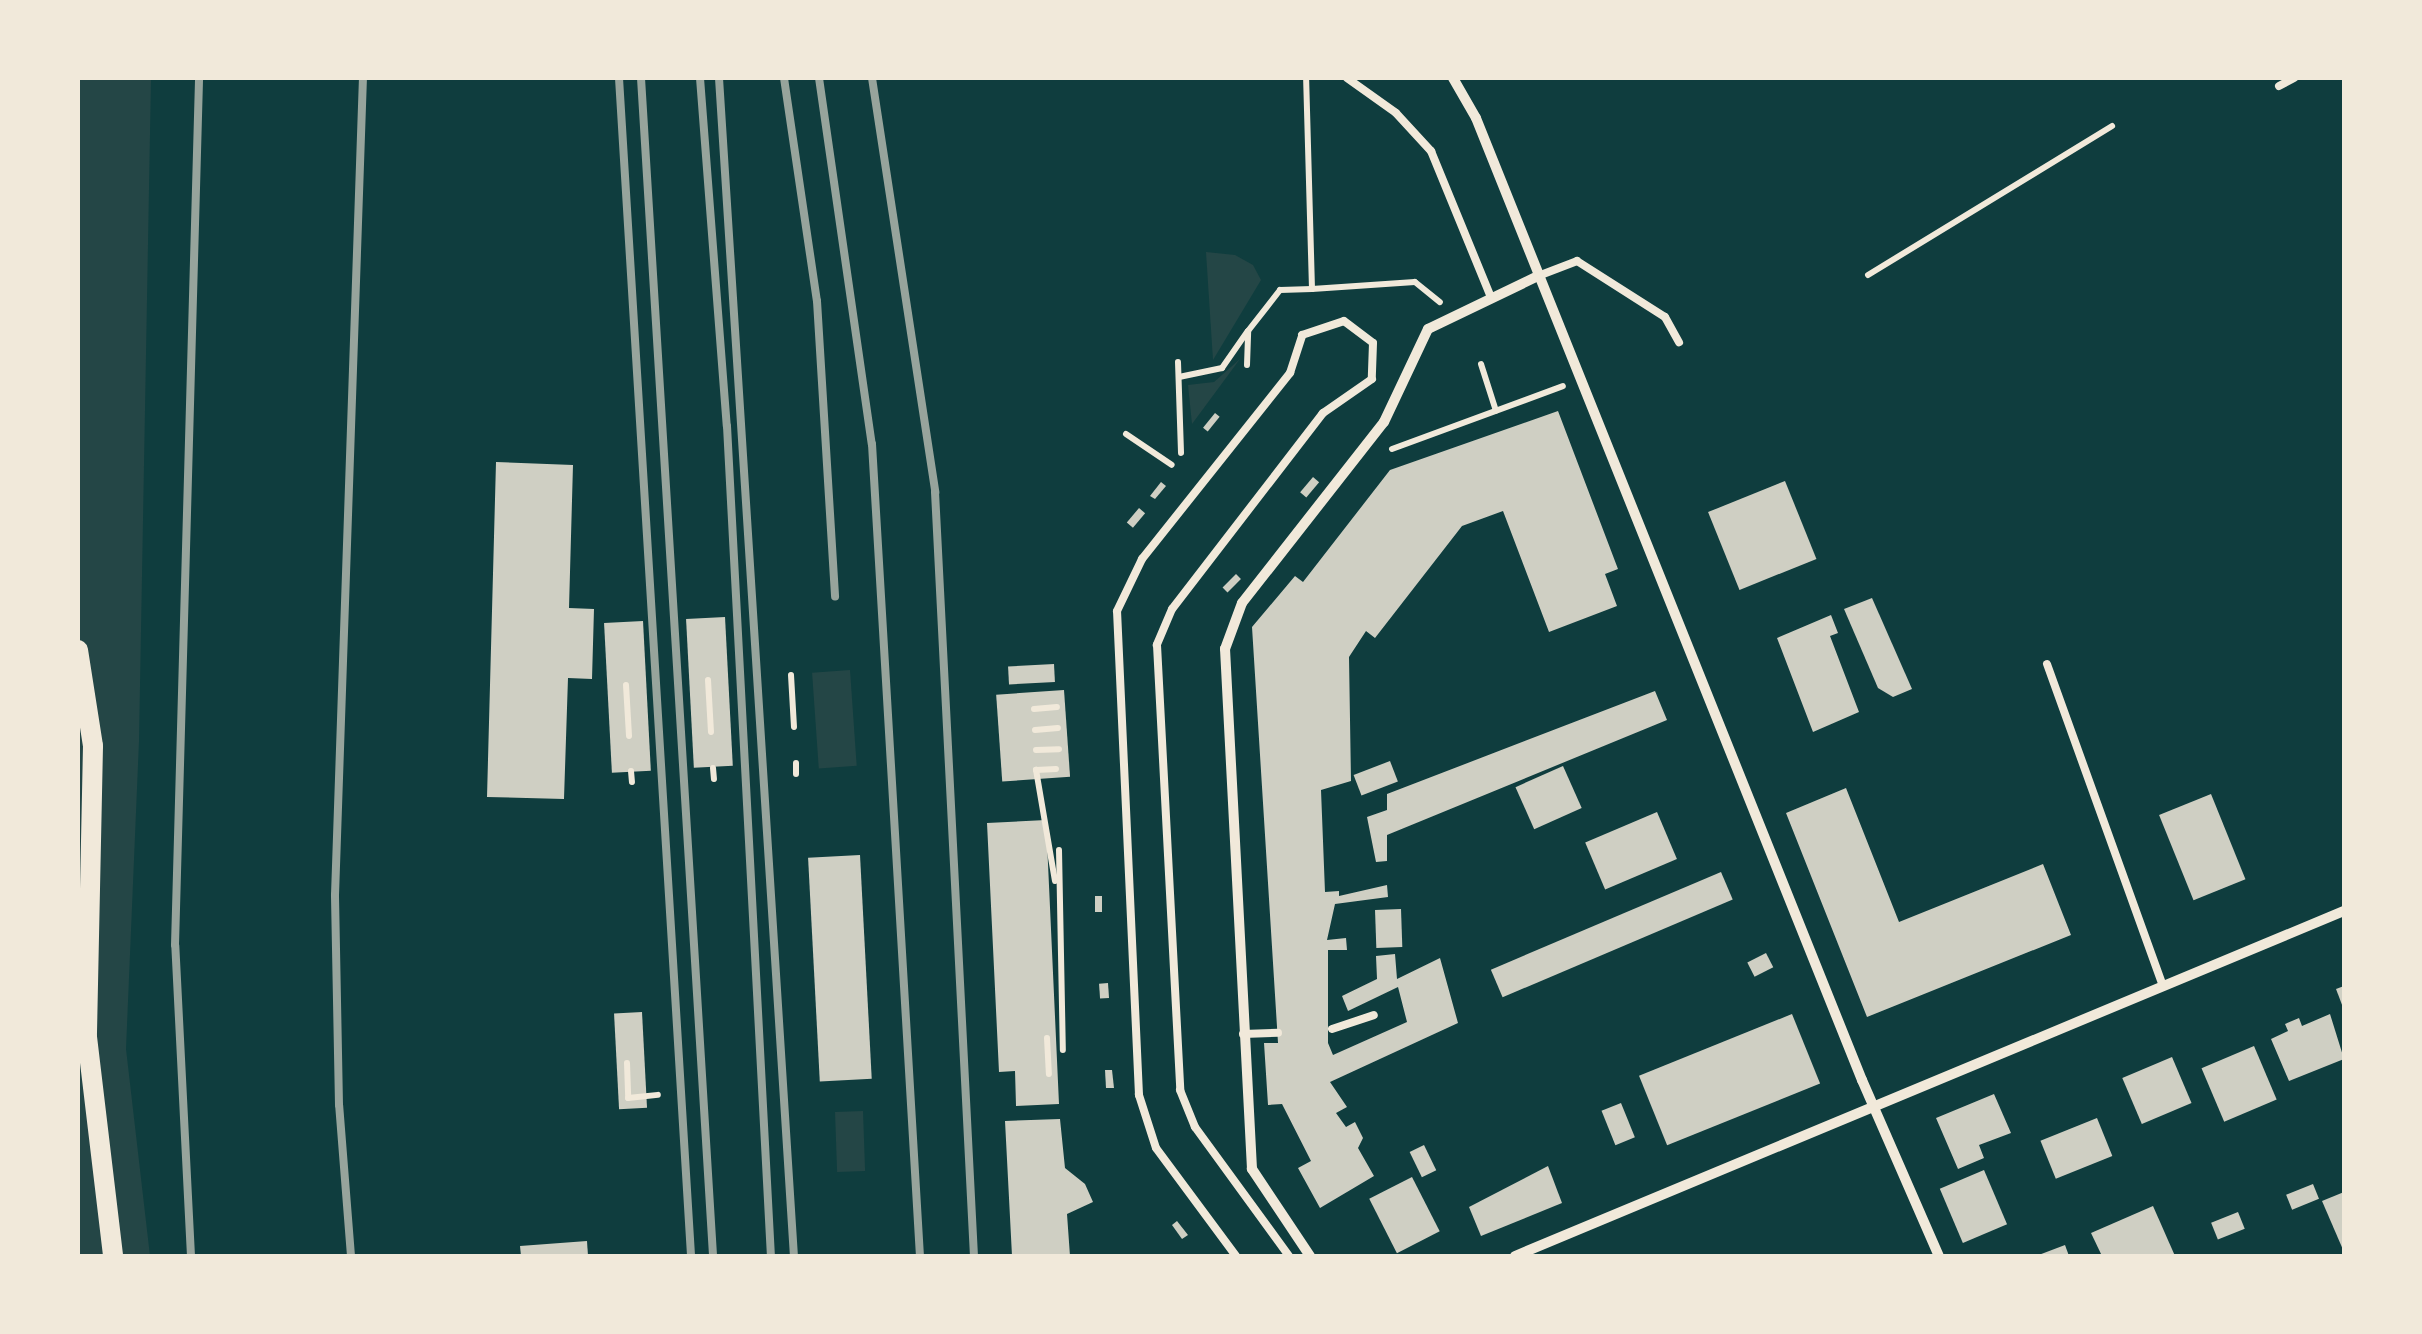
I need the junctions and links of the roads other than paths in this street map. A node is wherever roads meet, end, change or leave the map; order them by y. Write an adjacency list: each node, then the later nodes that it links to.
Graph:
1 (1347, 78): 6 (lane)
2 (1453, 78): 5 (street)
3 (2294, 78): 4 (lane)
4 (2280, 86)
5 (1538, 276): 6 (street); 7 (lane); 16 (street)
6 (1491, 297): 15 (street)
7 (1679, 342)
8 (78, 650): 17 (main road)
9 (2047, 664): 11 (lane)
10 (2344, 912): 11 (street)
11 (2164, 987): 16 (street)
12 (1374, 1015): 13 (lane)
13 (1332, 1029)
14 (1278, 1033): 15 (lane)
15 (1244, 1034): 20 (street)
16 (1873, 1108): 21 (street); 22 (street)
17 (112, 1256)
18 (1236, 1256): 19 (lane)
19 (1289, 1256)
20 (1310, 1256)
21 (1515, 1256)
22 (1939, 1256)

